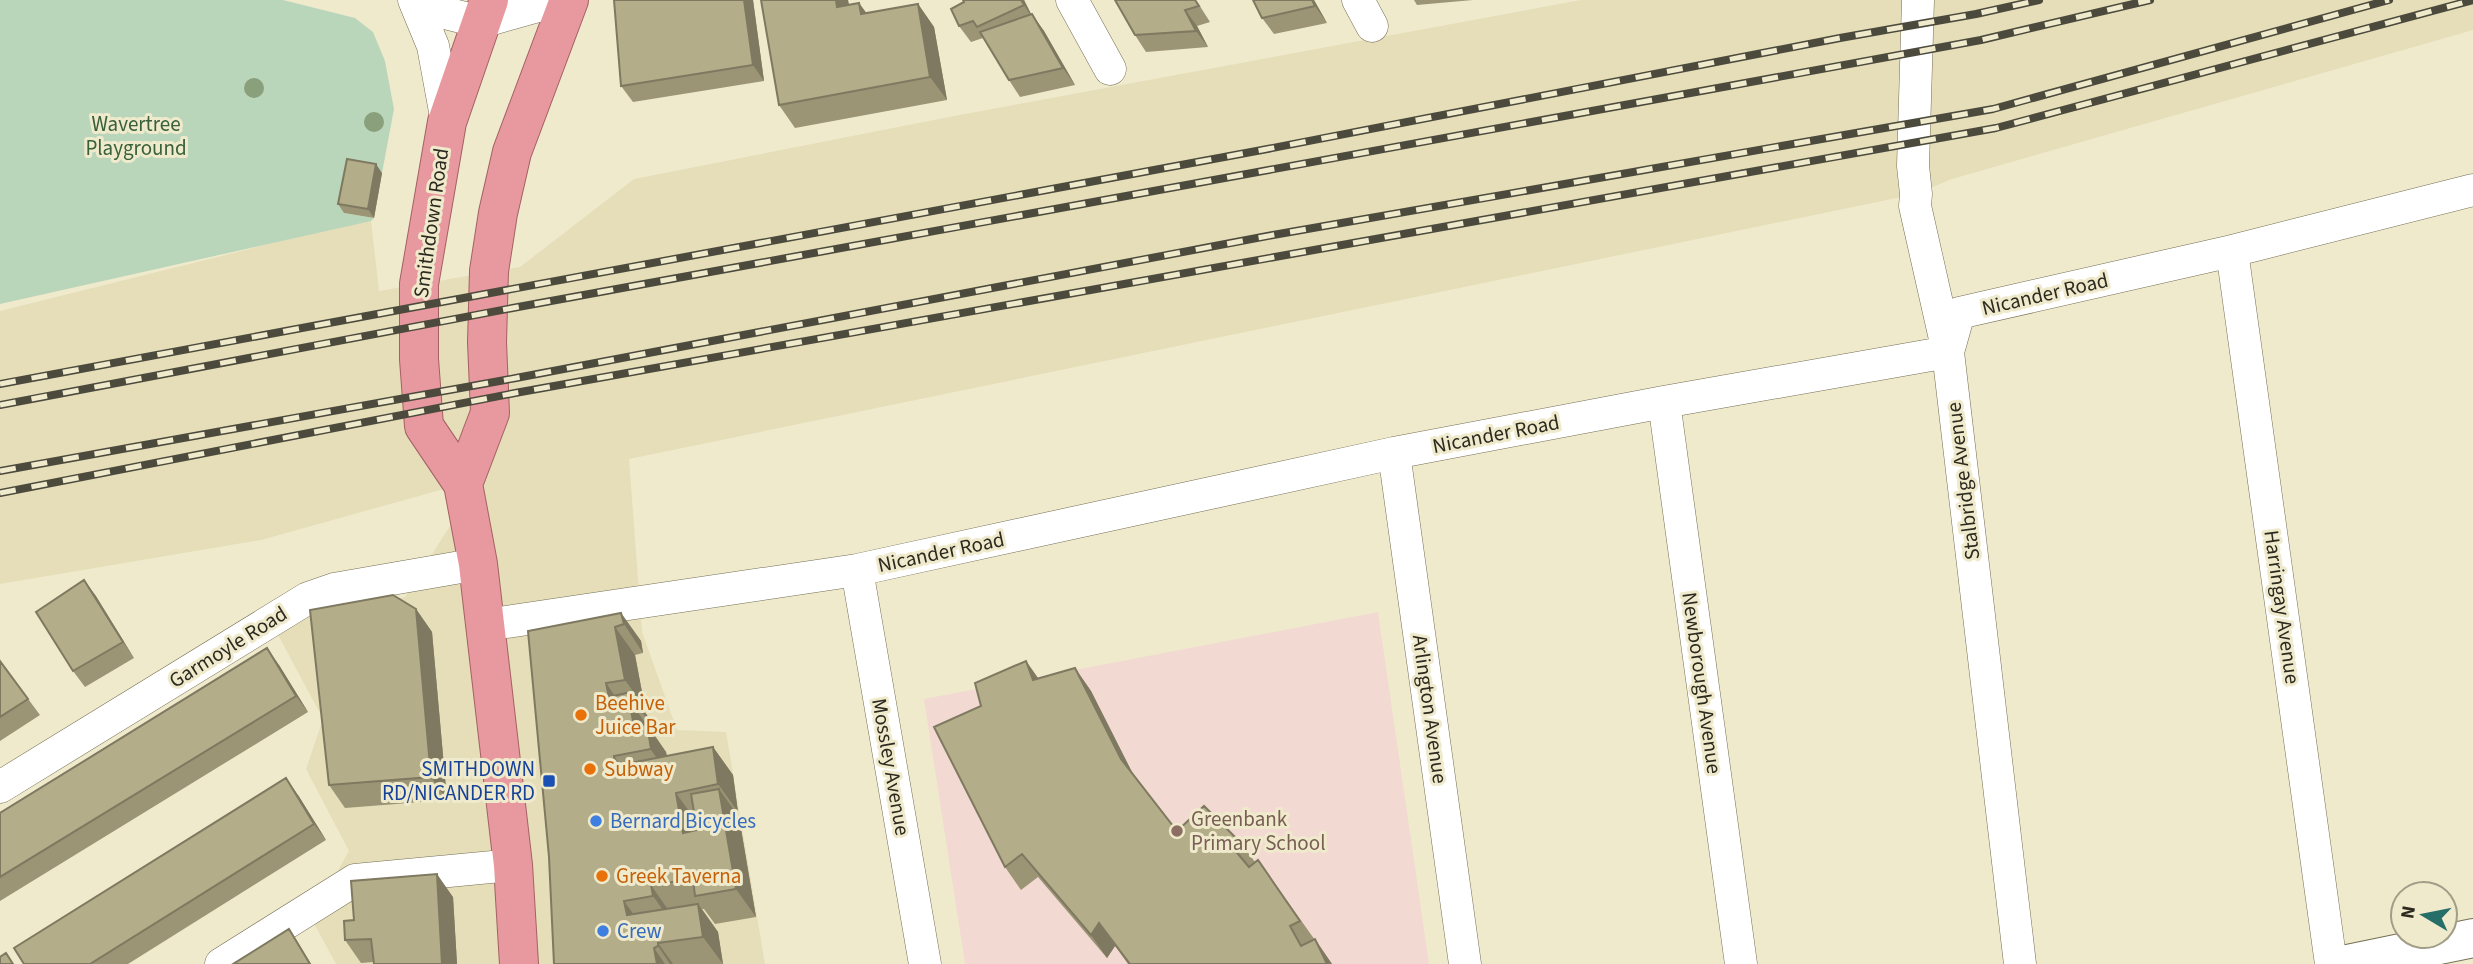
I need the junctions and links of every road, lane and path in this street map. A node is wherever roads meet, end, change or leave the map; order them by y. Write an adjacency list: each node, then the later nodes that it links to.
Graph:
1 (559, 0): 6 (street)
2 (569, 0): 14 (highway)
3 (1072, 0): 7 (street)
4 (1919, 0): 11 (street, Stalbridge Avenue)
5 (415, 3): 6 (street); 8 (street)
6 (485, 11): 8 (highway, Smithdown Road)
7 (1110, 69)
8 (447, 121): 14 (highway, Smithdown Road)
9 (2473, 190): 10 (street, Nicander Road)
10 (2232, 251): 11 (street, Nicander Road); 27 (street, Harringay Avenue)
11 (1948, 352): 12 (street, Nicander Road); 26 (street, Stalbridge Avenue)
12 (1664, 402): 13 (street, Nicander Road); 25 (street, Newborough Avenue)
13 (1394, 453): 16 (street, Nicander Road); 24 (street, Arlington Avenue)
14 (463, 484): 15 (highway, Smithdown Road)
15 (478, 564): 17 (highway, Smithdown Road); 18 (street, Garmoyle Road)
16 (857, 570): 17 (street, Nicander Road); 23 (street, Mossley Avenue)
17 (486, 625): 19 (highway, Smithdown Road)
18 (0, 787)
19 (513, 865): 21 (street); 22 (highway, Smithdown Road)
20 (2473, 938): 28 (street)
21 (221, 964)
22 (519, 964)
23 (925, 964)
24 (1465, 964)
25 (1741, 964)
26 (2020, 964)
27 (2331, 964)
28 (2347, 964)

